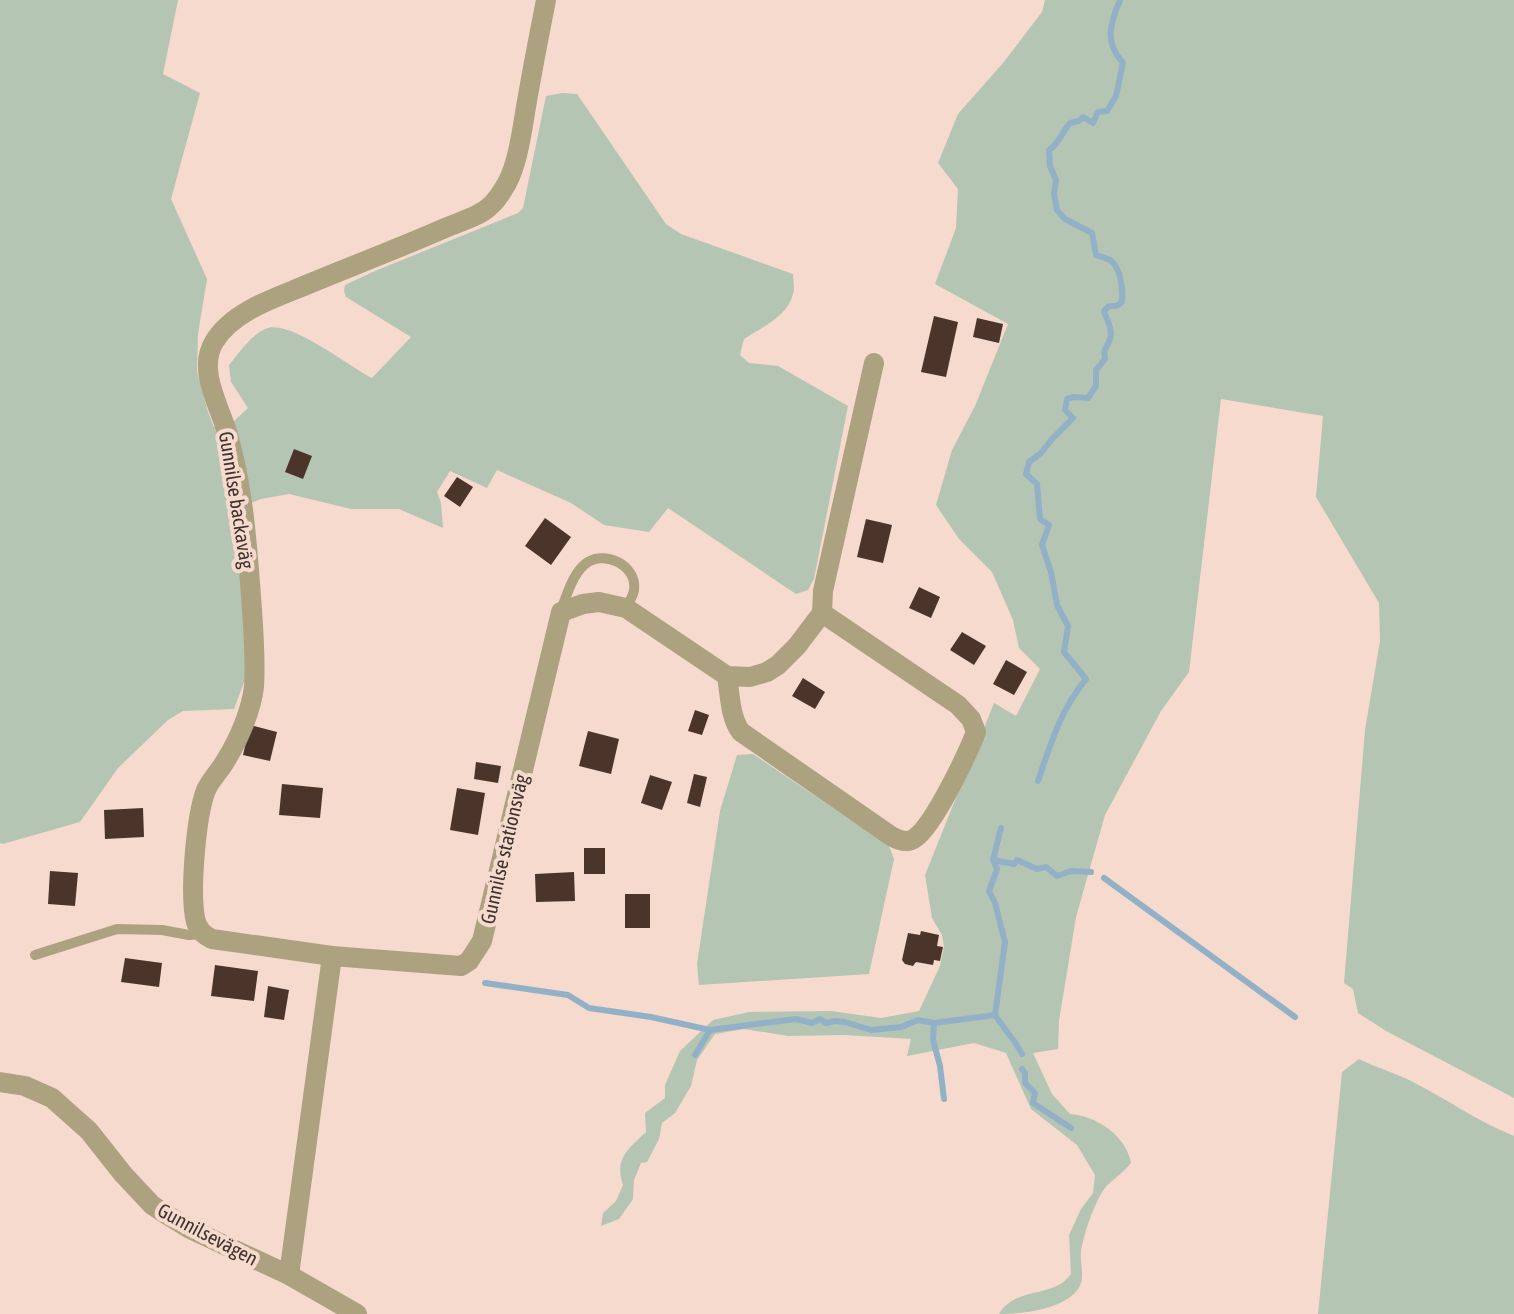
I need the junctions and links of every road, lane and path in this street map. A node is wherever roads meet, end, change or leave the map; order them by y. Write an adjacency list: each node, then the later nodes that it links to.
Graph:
1 (546, 0): 7 (street, Gunnilse backaväg)
2 (874, 363): 5 (street)
3 (626, 608): 4 (street); 4 (lane); 6 (street)
4 (561, 612): 9 (street, Gunnilse stationsväg)
5 (822, 613): 6 (street); 6 (street)
6 (727, 676)
7 (202, 934): 8 (lane); 9 (street)
8 (35, 955)
9 (332, 956): 11 (street)
10 (0, 1082): 11 (street, Gunnilsevägen)
11 (289, 1275): 12 (street, Gunnilsevägen)
12 (357, 1314)

